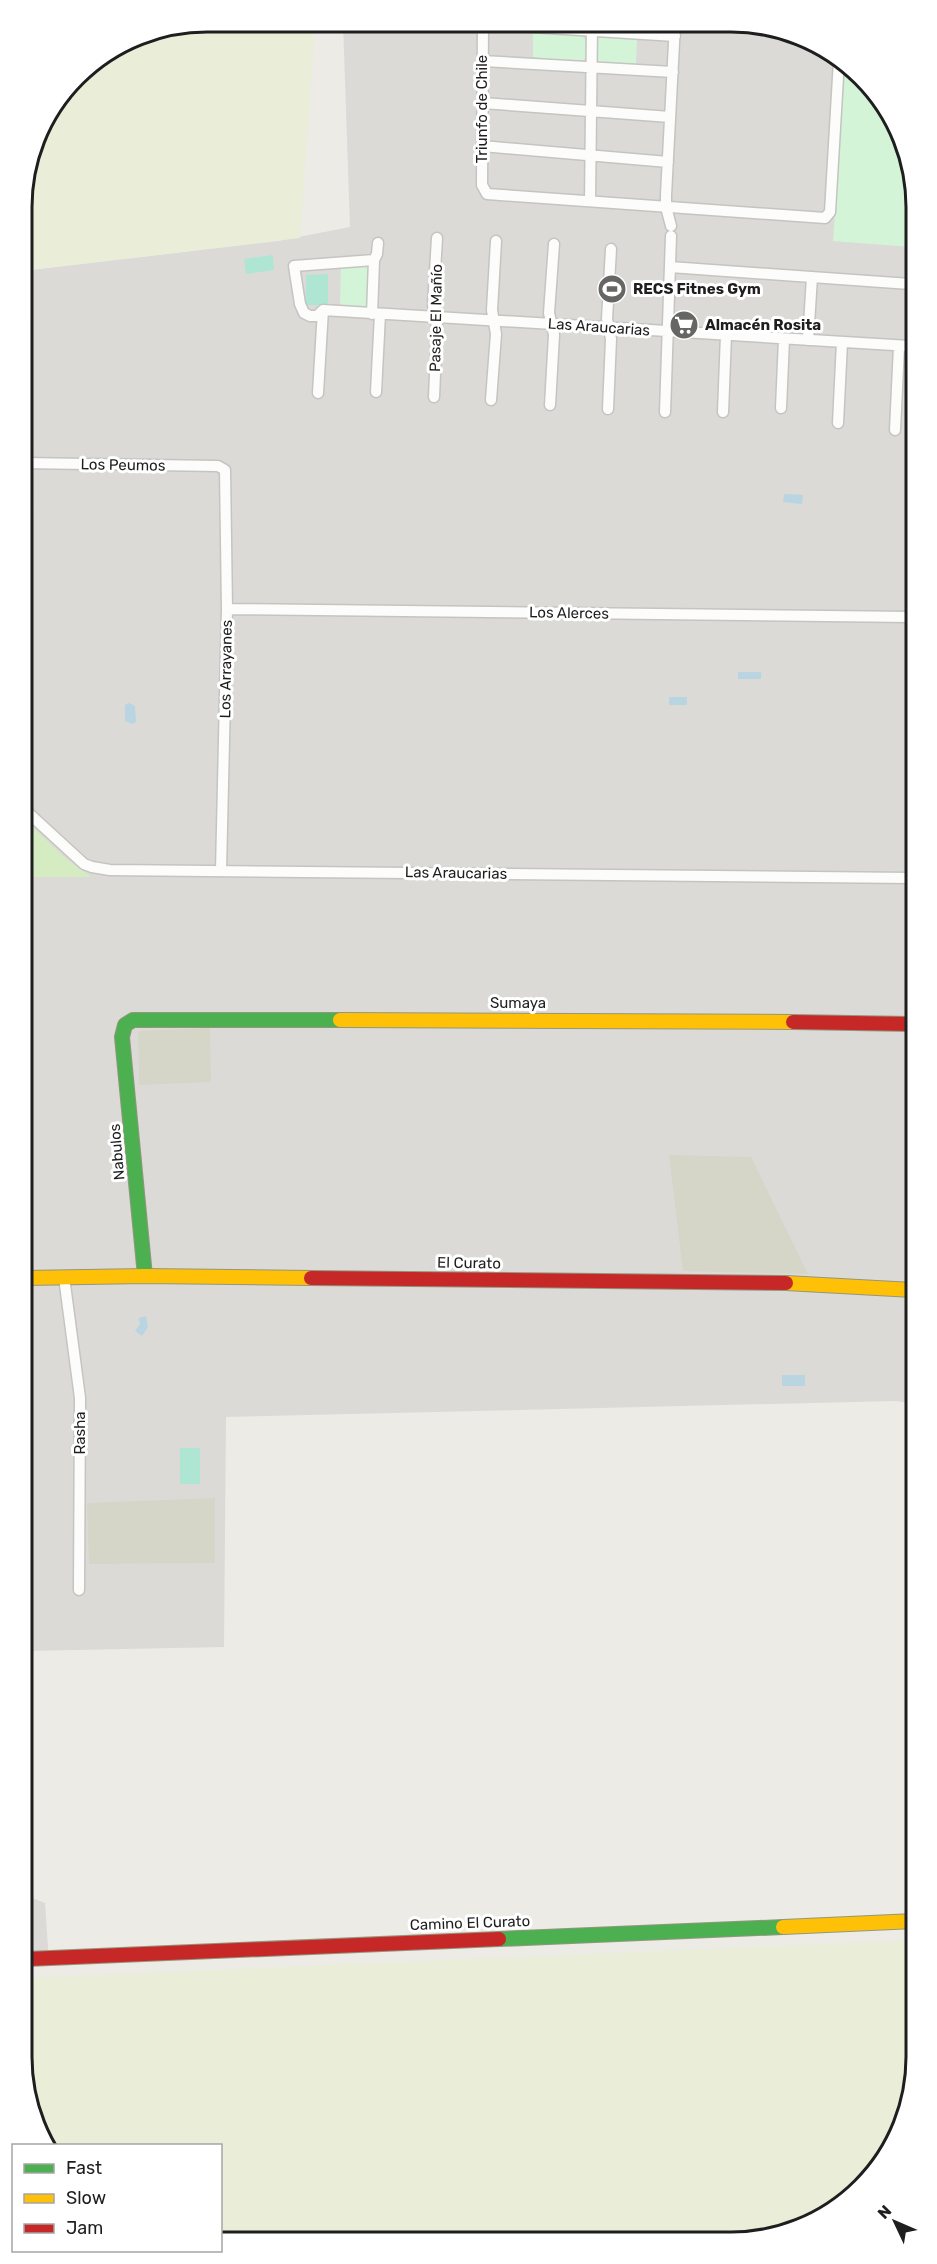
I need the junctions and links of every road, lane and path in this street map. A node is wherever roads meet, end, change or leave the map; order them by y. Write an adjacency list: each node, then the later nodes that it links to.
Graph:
1 (483, 32): 6 (street, Triunfo de Chile)
2 (592, 32): 7 (street)
3 (638, 32): 5 (street)
4 (675, 32): 5 (street)
5 (675, 36): 9 (street)
6 (483, 61): 7 (street); 10 (street, Triunfo de Chile)
7 (591, 68): 9 (street); 11 (street)
8 (838, 69): 17 (street)
9 (673, 72): 12 (street)
10 (483, 103): 11 (street); 13 (street, Triunfo de Chile)
11 (591, 111): 12 (street); 14 (street)
12 (670, 117): 15 (street)
13 (482, 146): 14 (street); 16 (street, Triunfo de Chile)
14 (590, 156): 15 (street); 16 (street)
15 (668, 162): 17 (street)
16 (590, 201): 17 (street)
17 (666, 207): 24 (street)
18 (437, 238): 29 (street, Pasaje El Mañío)
19 (496, 241): 30 (street)
20 (378, 243): 23 (street)
21 (554, 244): 31 (street)
22 (611, 249): 32 (street)
23 (374, 260): 27 (street, Las Araucarias); 28 (street)
24 (670, 267): 25 (street); 33 (street)
25 (812, 277): 26 (street); 36 (street)
26 (906, 284)
27 (323, 310): 28 (street, Las Araucarias); 40 (street)
28 (376, 314): 29 (street, Las Araucarias); 39 (street)
29 (435, 317): 30 (street, Las Araucarias); 41 (street, Pasaje El Mañío)
30 (494, 321): 31 (street, Las Araucarias); 42 (street)
31 (552, 324): 32 (street, Las Araucarias); 43 (street)
32 (609, 328): 33 (street, Las Araucarias); 45 (street)
33 (667, 332): 34 (street, Las Araucarias); 46 (street)
34 (726, 335): 35 (street, Las Araucarias); 47 (street)
35 (784, 339): 36 (street, Las Araucarias); 44 (street)
36 (808, 340): 37 (street, Las Araucarias)
37 (842, 342): 38 (street, Las Araucarias); 48 (street)
38 (905, 346): 49 (street)
39 (376, 392)
40 (318, 393)
41 (434, 397)
42 (491, 400)
43 (550, 405)
44 (781, 408)
45 (608, 410)
46 (665, 412)
47 (723, 412)
48 (838, 423)
49 (895, 430)
50 (32, 463): 51 (street, Los Peumos)
51 (223, 468): 52 (street, Los Arrayanes)
52 (227, 609): 53 (street, Los Alerces); 55 (street, Los Arrayanes)
53 (906, 617)
54 (32, 816): 55 (street, Las Araucarias)
55 (221, 871): 56 (street, Las Araucarias)
56 (906, 878)
57 (906, 1024): 58 (street, Sumaya)
58 (125, 1025): 59 (street, Nabulos)
59 (145, 1276): 60 (street, El Curato); 62 (street, El Curato)
60 (64, 1277): 61 (street, El Curato); 63 (street, Rasha)
61 (32, 1278)
62 (905, 1289)
63 (79, 1590)
64 (905, 1921): 65 (street, Camino El Curato)
65 (32, 1959)

